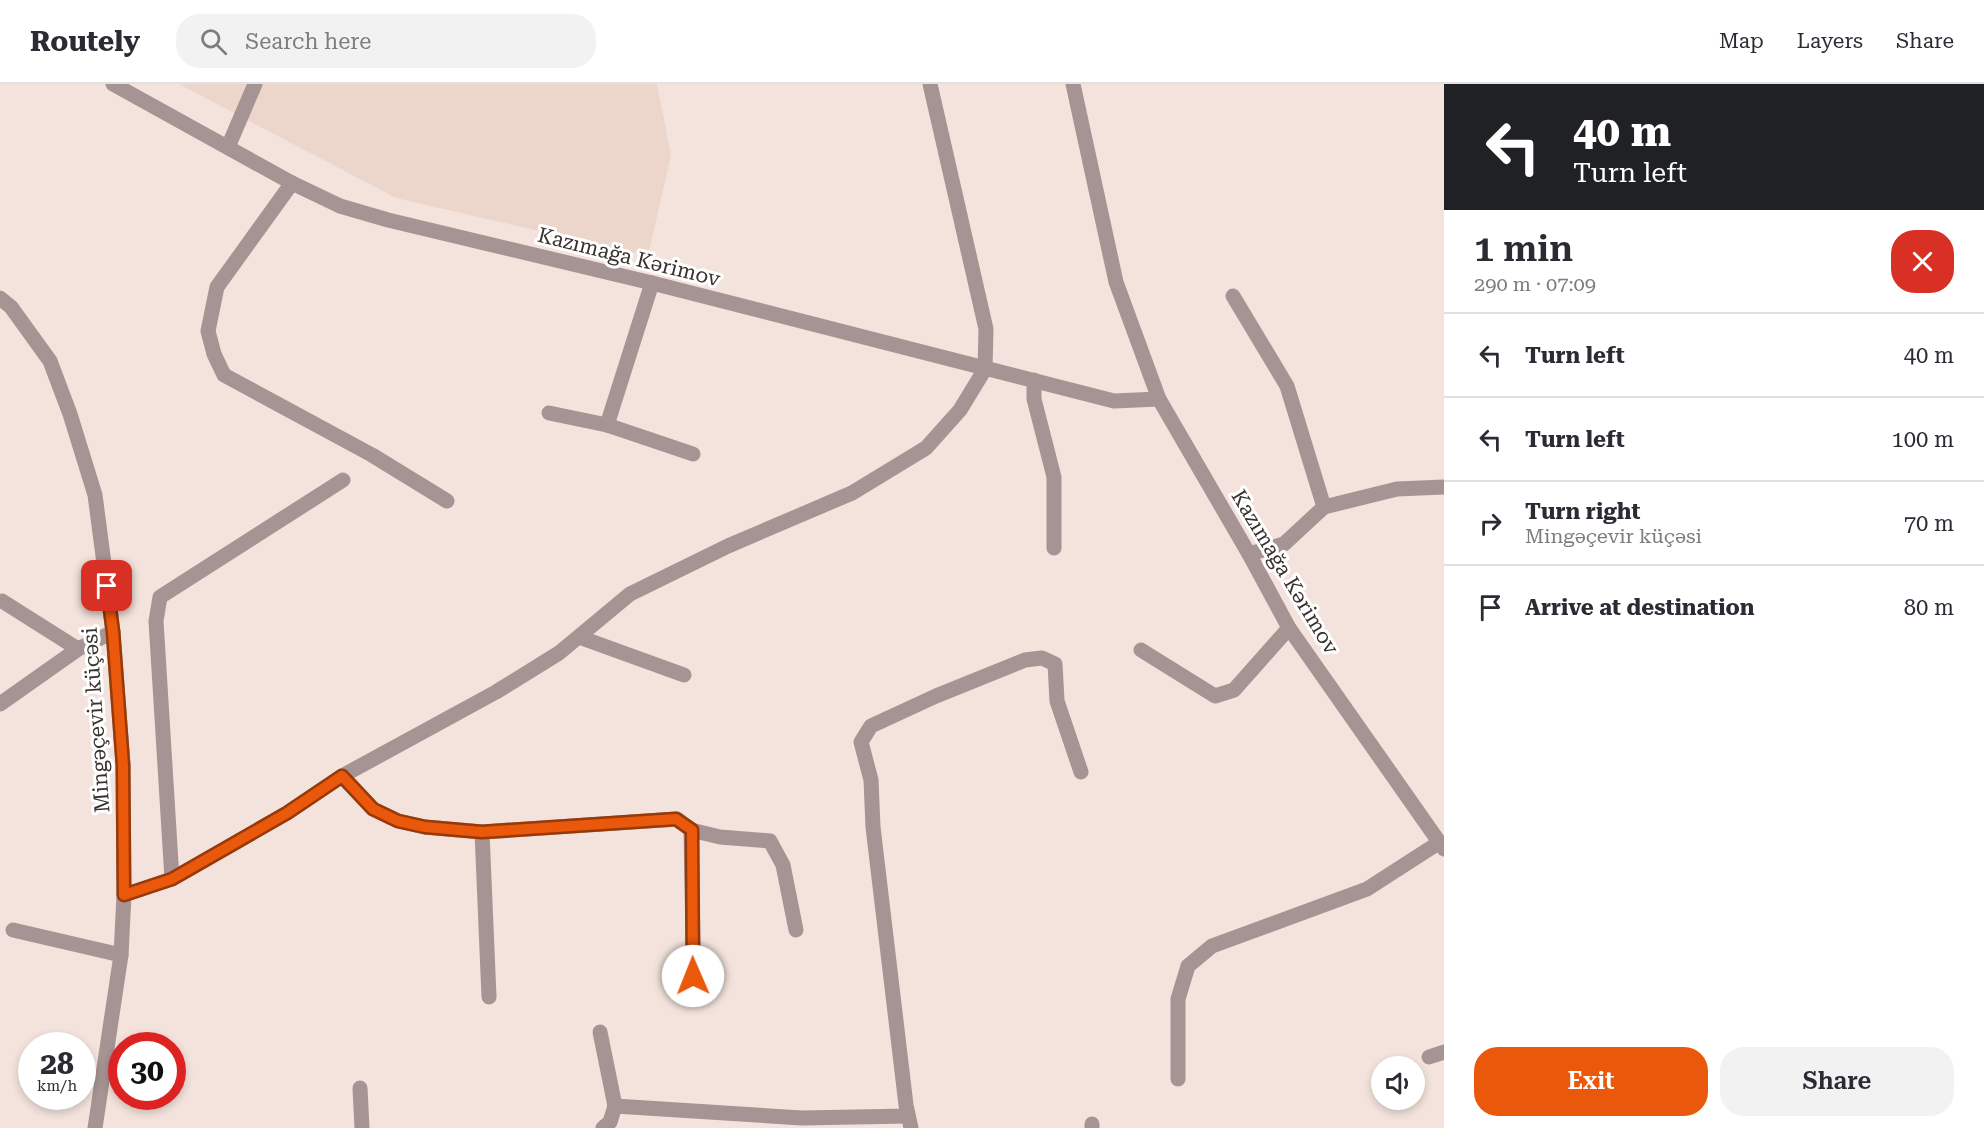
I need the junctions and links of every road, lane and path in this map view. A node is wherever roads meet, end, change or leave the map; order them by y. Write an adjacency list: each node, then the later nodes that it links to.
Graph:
1 (113, 84): 5 (street, Kazımağa Kərimov)
2 (255, 84): 5 (street)
3 (930, 84): 10 (street)
4 (1073, 84): 12 (street, Kazımağa Kərimov)
5 (228, 147): 6 (street, Kazımağa Kərimov)
6 (292, 183): 7 (street, Kazımağa Kərimov); 18 (street)
7 (652, 283): 10 (street, Kazımağa Kərimov); 14 (street)
8 (1233, 296): 19 (street)
9 (0, 298): 24 (street, Mingəçevir küçəsi)
10 (985, 369): 11 (street, Kazımağa Kərimov); 25 (street)
11 (1034, 380): 12 (street, Kazımağa Kərimov); 20 (street)
12 (1159, 399): 21 (street, Kazımağa Kərimov)
13 (549, 413): 14 (street)
14 (607, 424): 15 (street)
15 (693, 454)
16 (343, 480): 35 (street)
17 (1444, 487): 19 (street)
18 (447, 501)
19 (1324, 507): 21 (street)
20 (1054, 548)
21 (1249, 554): 23 (street, Kazımağa Kərimov)
22 (2, 602): 26 (street)
23 (1289, 628): 27 (street); 34 (street, Kazımağa Kərimov)
24 (113, 632): 26 (street); 36 (street, Mingəçevir küçəsi)
25 (579, 637): 28 (street); 31 (street)
26 (78, 650): 29 (street)
27 (1141, 650)
28 (684, 675)
29 (0, 704)
30 (1081, 772): 48 (street)
31 (342, 776): 33 (street); 35 (street)
32 (692, 830): 33 (street); 38 (street); 41 (street)
33 (482, 832): 40 (street)
34 (1442, 845): 45 (street)
35 (172, 879): 36 (street)
36 (124, 895): 39 (street, Mingəçevir küçəsi)
37 (13, 930): 39 (street)
38 (796, 930)
39 (121, 955): 49 (street, Mingəçevir küçəsi)
40 (489, 997)
41 (694, 998)
42 (600, 1032): 47 (street)
43 (1444, 1052): 44 (street)
44 (1429, 1057)
45 (1178, 1079)
46 (360, 1088): 50 (street)
47 (615, 1106): 48 (street); 51 (street)
48 (910, 1122)
49 (95, 1128)
50 (362, 1128)
51 (603, 1128)

